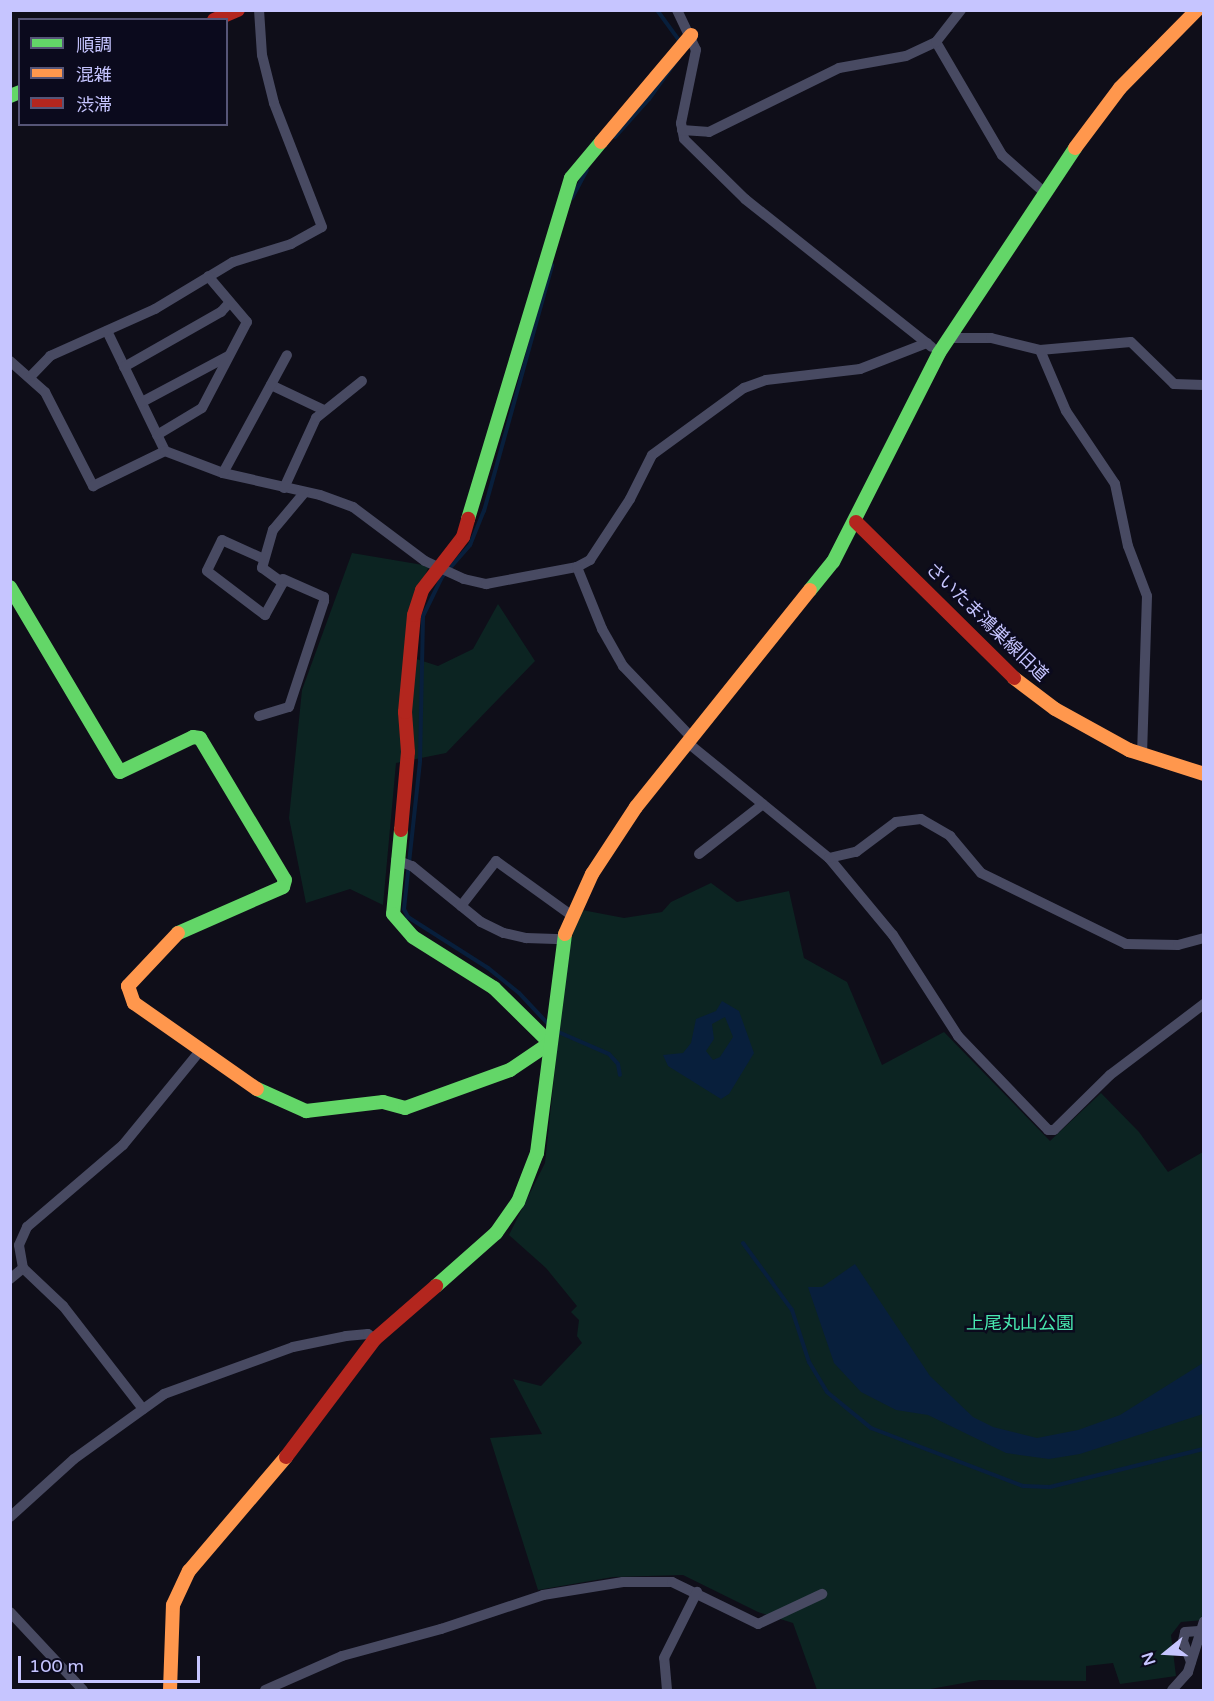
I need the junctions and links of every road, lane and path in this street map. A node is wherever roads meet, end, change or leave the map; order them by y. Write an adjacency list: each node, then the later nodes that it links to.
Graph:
1 (238, 10): 6 (street)
2 (259, 10): 11 (street)
3 (677, 10): 7 (street)
4 (961, 10): 8 (street)
5 (1197, 10): 10 (street)
6 (219, 18)
7 (692, 35): 9 (street); 35 (street)
8 (936, 42): 9 (street); 10 (street)
9 (682, 130): 15 (street)
10 (1045, 193): 14 (street)
11 (208, 276): 12 (street); 13 (street)
12 (229, 303): 19 (street); 21 (street)
13 (107, 331): 21 (street); 22 (street)
14 (949, 338): 16 (street); 17 (street)
15 (927, 344): 17 (street); 36 (street)
16 (1040, 350): 25 (street); 41 (street)
17 (939, 353): 33 (street)
18 (287, 355): 24 (street)
19 (228, 356): 26 (street); 28 (street)
20 (10, 361): 22 (street)
21 (124, 367): 26 (street)
22 (31, 376): 29 (street)
23 (362, 381): 27 (street)
24 (272, 385): 27 (street); 30 (street)
25 (1203, 385)
26 (142, 402): 28 (street)
27 (324, 410): 31 (street)
28 (157, 435): 29 (street)
29 (165, 451): 30 (street)
30 (223, 473): 31 (street)
31 (284, 488): 32 (street)
32 (304, 493): 34 (street); 35 (street)
33 (856, 522): 40 (street); 41 (street, さいたま鴻巣線旧道)
34 (264, 559): 37 (street); 37 (street)
35 (436, 567): 36 (street); 46 (street)
36 (577, 567): 40 (street)
37 (283, 579): 39 (street)
38 (10, 587): 53 (street)
39 (259, 716)
40 (689, 740): 43 (street); 48 (street)
41 (1142, 756): 42 (street, さいたま鴻巣線旧道)
42 (1203, 774)
43 (763, 804): 44 (street); 45 (street)
44 (699, 854)
45 (829, 858): 49 (street); 51 (street)
46 (396, 860): 47 (street); 52 (street)
47 (461, 906): 48 (street); 50 (street)
48 (571, 915): 50 (street)
49 (1203, 938)
50 (563, 939): 52 (street)
51 (1203, 1004)
52 (550, 1043): 53 (street); 56 (street)
53 (199, 1052): 54 (street)
54 (23, 1268): 55 (street); 57 (street)
55 (10, 1279)
56 (375, 1339): 57 (street); 66 (street)
57 (142, 1409): 58 (street)
58 (10, 1517)
59 (697, 1592): 60 (street); 67 (street); 68 (street)
60 (822, 1594)
61 (10, 1612): 65 (street)
62 (1203, 1621): 63 (street)
63 (1201, 1640): 64 (street); 64 (street)
64 (1191, 1662): 69 (street)
65 (83, 1690)
66 (170, 1690)
67 (265, 1690)
68 (667, 1690)
69 (1172, 1690)

